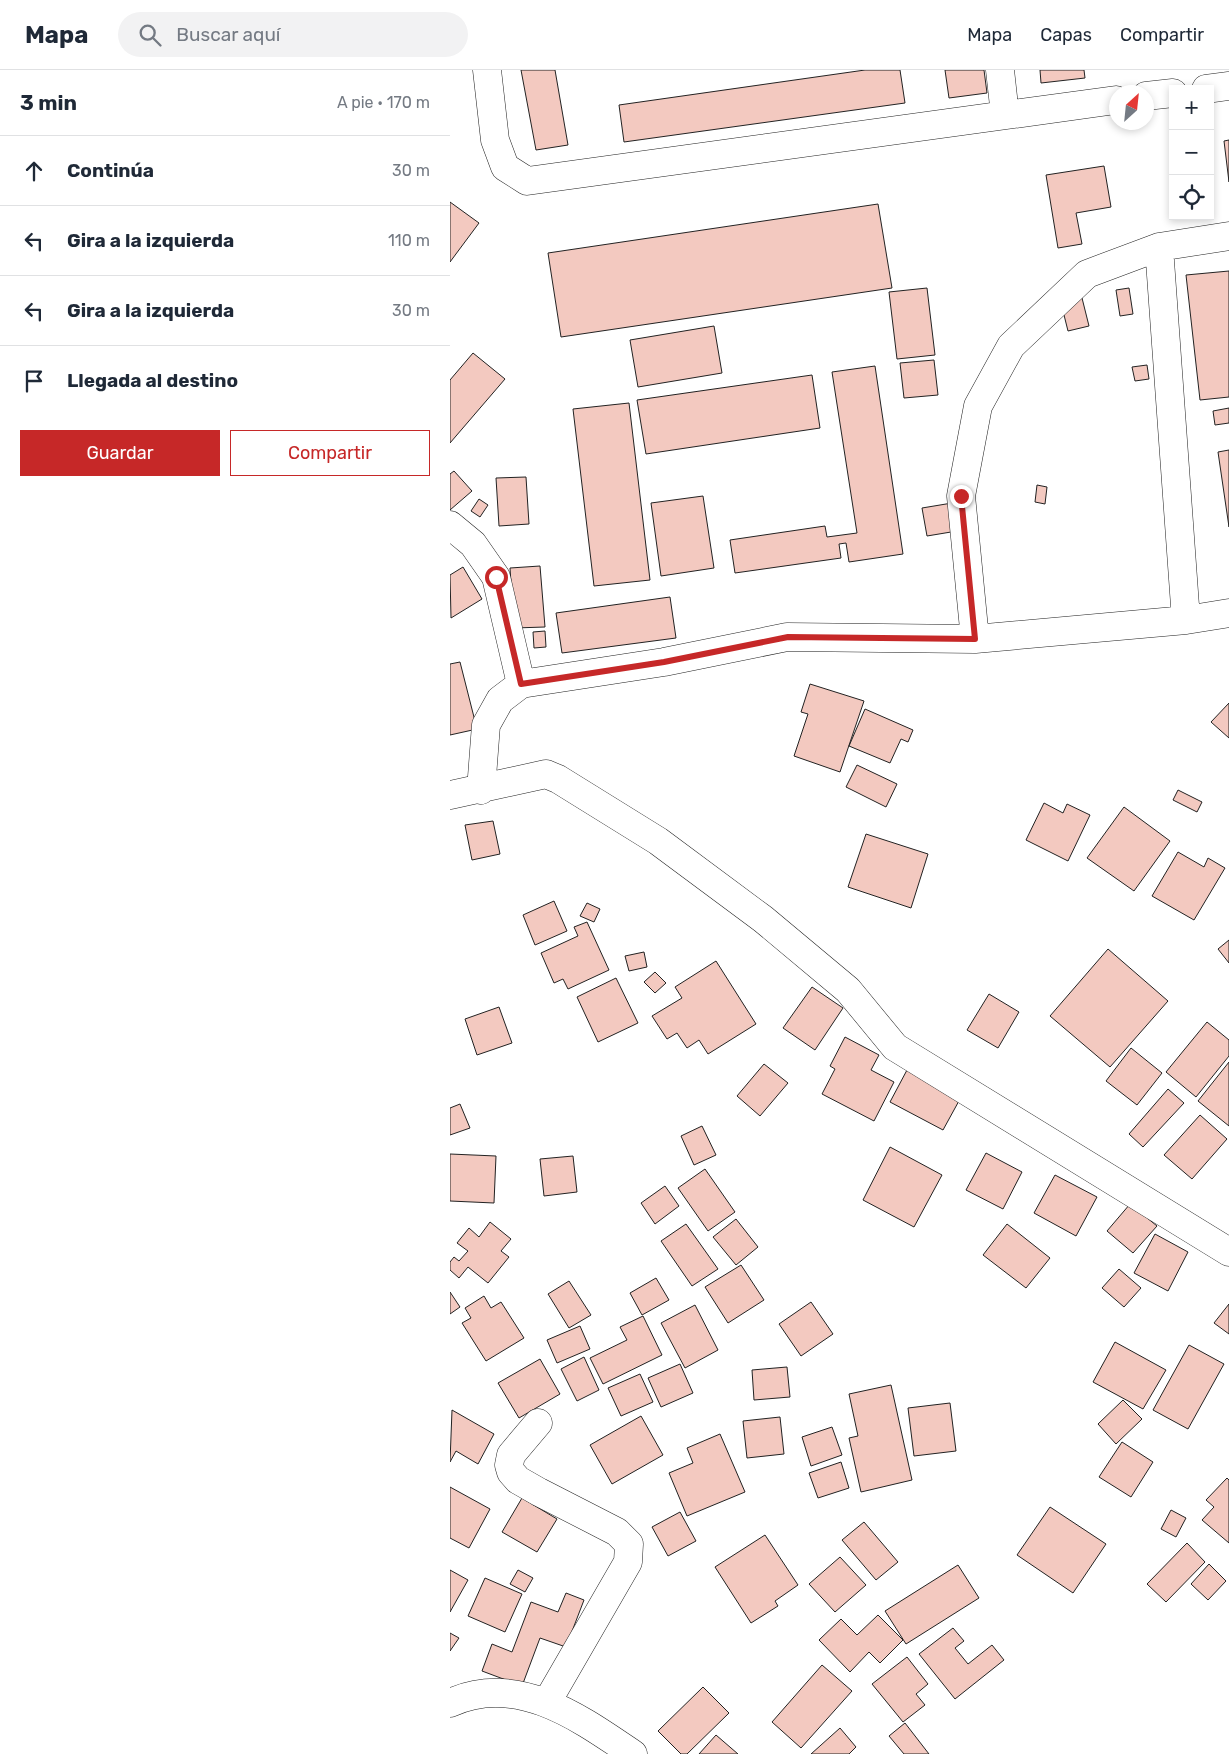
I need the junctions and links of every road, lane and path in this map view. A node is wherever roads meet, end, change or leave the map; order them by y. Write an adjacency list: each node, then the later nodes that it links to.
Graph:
1 (487, 70): 8 (street)
2 (1000, 70): 8 (street)
3 (1229, 86): 4 (street)
4 (1214, 88)
5 (1169, 93): 6 (street)
6 (1154, 95)
7 (1109, 101): 8 (street)
8 (1005, 115)
9 (1229, 236): 10 (street)
10 (1159, 247): 13 (street); 14 (street)
11 (450, 524): 15 (street)
12 (1229, 613): 13 (street)
13 (1186, 620): 14 (street)
14 (975, 639): 15 (street)
15 (521, 684): 16 (street)
16 (481, 790): 17 (street); 18 (street)
17 (450, 795)
18 (1229, 1252)
19 (538, 1423): 20 (street)
20 (547, 1702): 21 (street); 22 (street)
21 (450, 1703)
22 (633, 1754)

